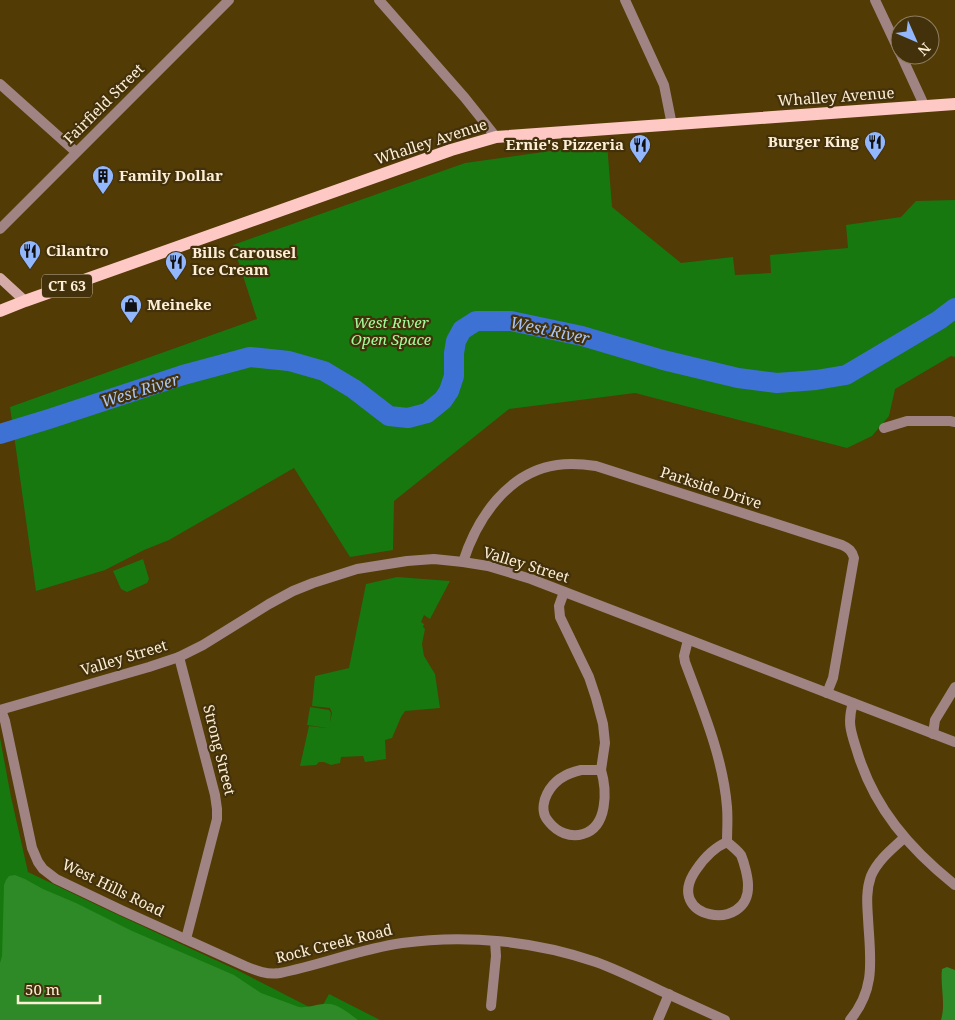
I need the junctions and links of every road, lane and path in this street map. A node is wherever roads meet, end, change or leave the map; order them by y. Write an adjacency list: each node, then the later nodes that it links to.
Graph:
1 (229, 0): 12 (street, Fairfield Street)
2 (379, 0): 11 (street)
3 (625, 0): 10 (street)
4 (875, 0): 5 (street)
5 (890, 32)
6 (905, 65): 9 (street)
7 (0, 84): 12 (street)
8 (955, 104): 9 (main road, Whalley Avenue / CT 63)
9 (925, 107): 10 (main road, Whalley Avenue / CT 63)
10 (672, 124): 11 (main road, Whalley Avenue / CT 63)
11 (496, 137): 15 (main road, Whalley Avenue / CT 63)
12 (76, 152): 13 (street, Fairfield Street)
13 (0, 229)
14 (0, 278): 15 (main road)
15 (25, 301): 16 (main road, Whalley Avenue / CT 63)
16 (0, 311)
17 (955, 422): 18 (street)
18 (884, 428)
19 (463, 562): 20 (street, Valley Street); 22 (street, Valley Street); 24 (street, Parkside Drive)
20 (564, 592): 21 (street, Valley Street); 29 (street)
21 (688, 640): 24 (street, Valley Street); 31 (street)
22 (179, 657): 26 (street, Valley Street); 33 (street, Strong Street)
23 (955, 687): 27 (street)
24 (827, 693): 25 (street, Valley Street)
25 (853, 703): 27 (street, Valley Street); 30 (street)
26 (0, 710): 33 (street, West Hills Road)
27 (933, 734): 28 (street, Valley Street)
28 (955, 742)
29 (601, 770): 29 (street)
30 (904, 838): 32 (street); 40 (street)
31 (727, 842): 31 (street)
32 (955, 885)
33 (186, 939): 35 (street, West Hills Road)
34 (495, 941): 35 (street, Rock Creek Road); 36 (street, Rock Creek Road); 37 (street)
35 (269, 974)
36 (668, 994): 38 (street); 39 (street, Rock Creek Road)
37 (491, 1006)
38 (658, 1020)
39 (725, 1020)
40 (850, 1020)

